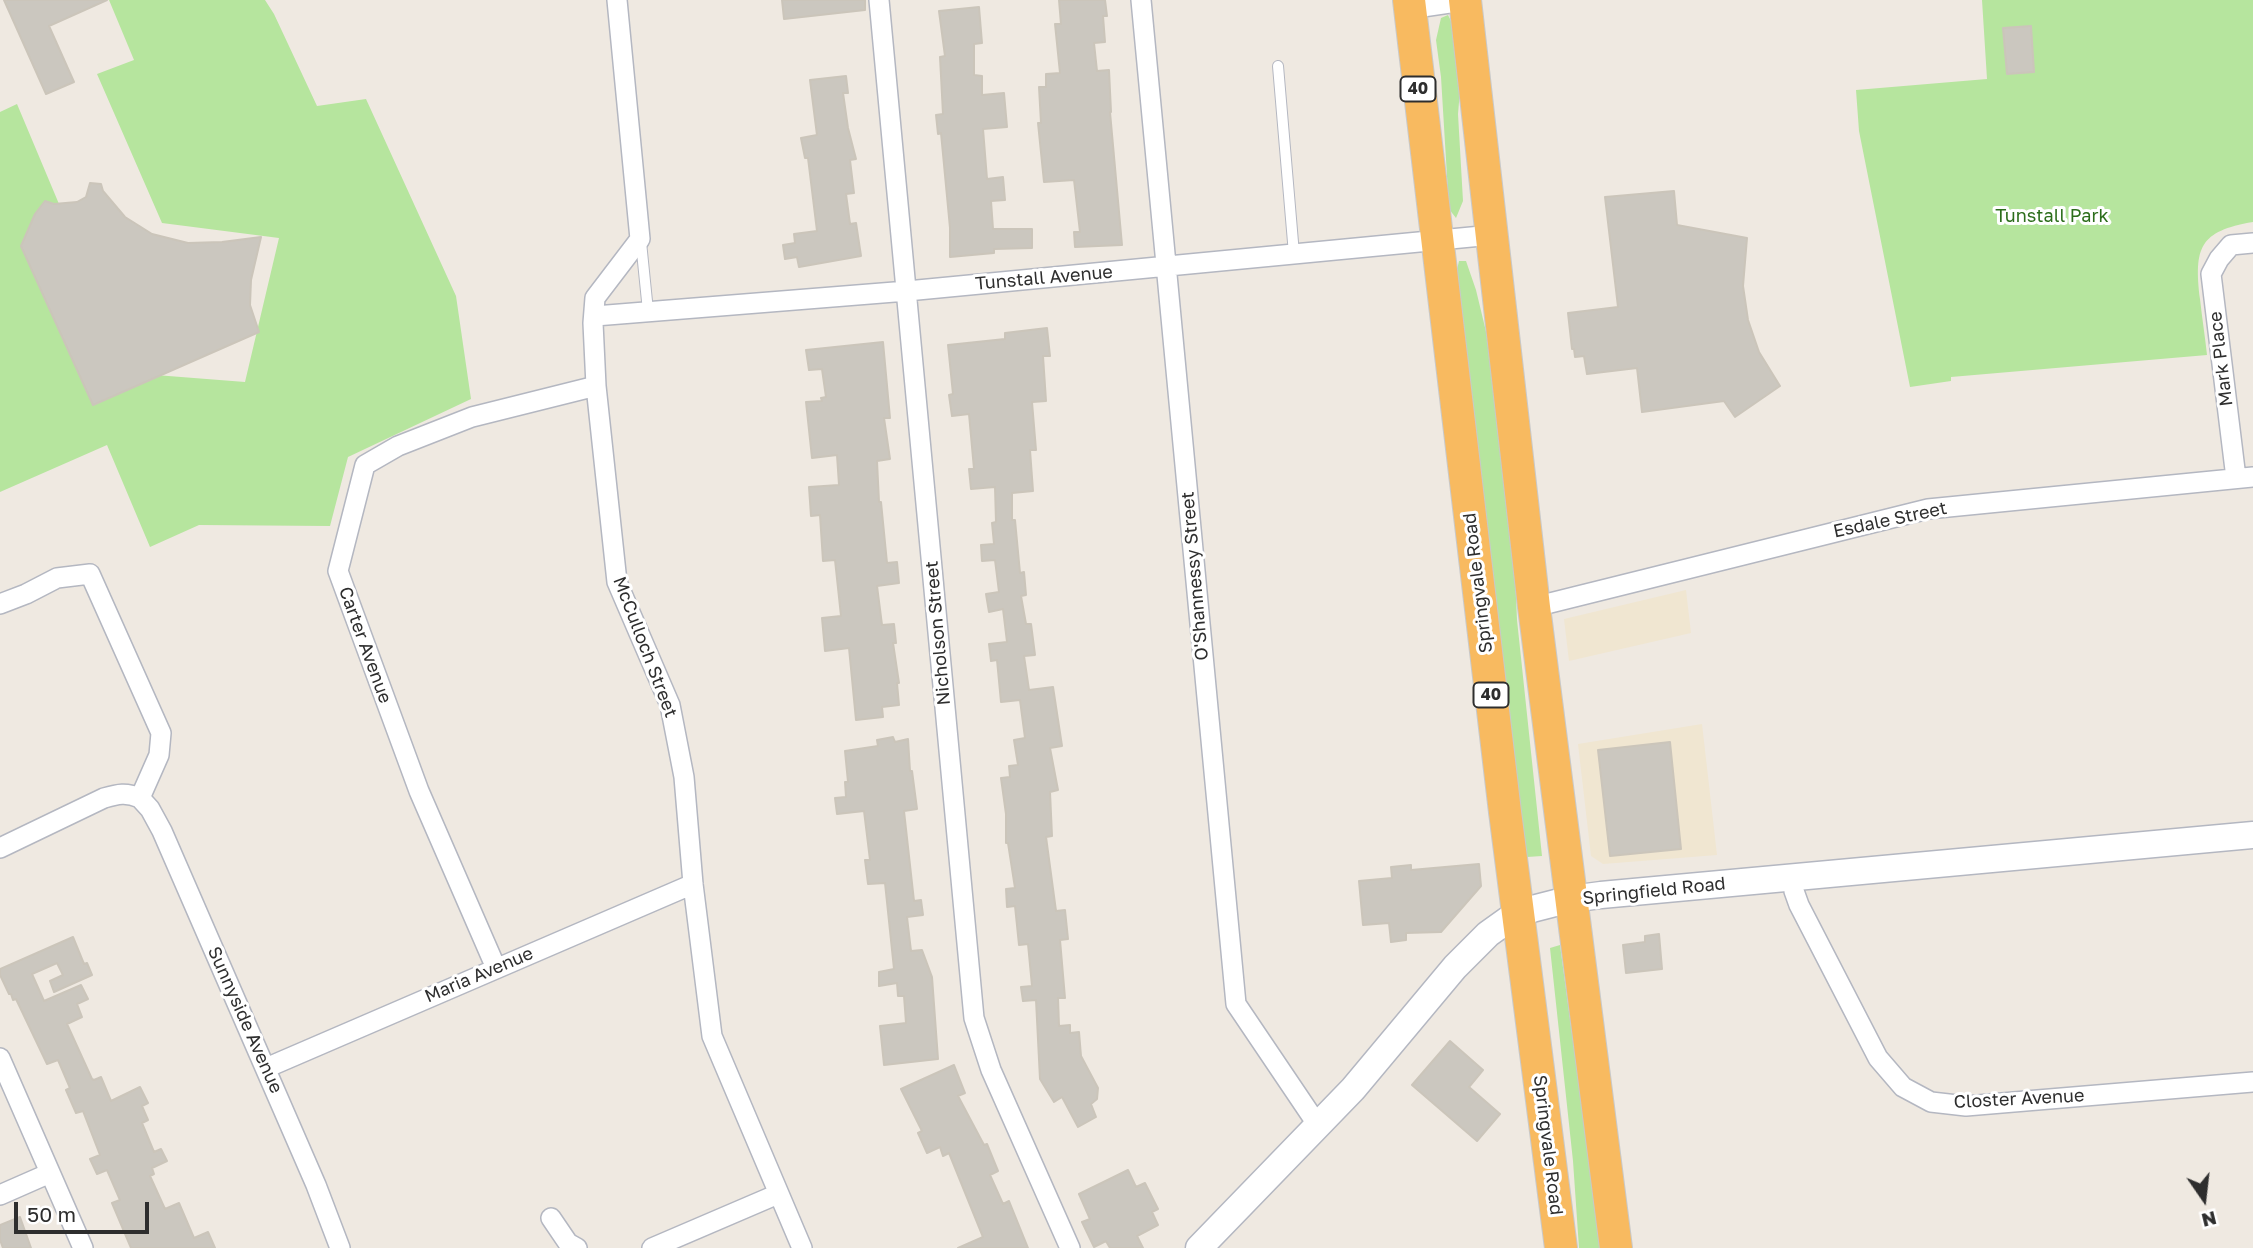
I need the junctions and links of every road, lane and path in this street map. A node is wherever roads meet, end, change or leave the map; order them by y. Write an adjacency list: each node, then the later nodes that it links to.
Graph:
1 (617, 0): 8 (street)
2 (879, 0): 13 (street, Nicholson Street)
3 (1141, 0): 12 (street, O'Shannessy Street)
4 (1466, 0): 5 (street); 7 (highway)
5 (1409, 4): 9 (highway, Springvale Road / 40)
6 (1278, 66): 11 (lane)
7 (1492, 235): 9 (street, Tunstall Avenue); 19 (highway)
8 (640, 239): 14 (lane); 15 (street, McCulloch Street)
9 (1436, 241): 11 (street, Tunstall Avenue); 26 (highway, Springvale Road / 40)
10 (2253, 243): 17 (street, Mark Place)
11 (1294, 254): 12 (street, Tunstall Avenue)
12 (1166, 266): 13 (street, Tunstall Avenue); 31 (street, O'Shannessy Street)
13 (907, 291): 14 (street, Tunstall Avenue); 41 (street, Nicholson Street)
14 (648, 312): 15 (street, Tunstall Avenue)
15 (595, 316): 16 (street, McCulloch Street)
16 (596, 386): 24 (street, McCulloch Street); 27 (street, Carter Avenue)
17 (2244, 478): 19 (street, Esdale Street)
18 (0, 604): 20 (street)
19 (1534, 607): 25 (highway)
20 (140, 798): 22 (street); 29 (street, Sunnyside Avenue)
21 (2253, 835): 23 (main road, Springfield Road)
22 (0, 848)
23 (1793, 876): 25 (main road, Springfield Road); 30 (street, Closter Avenue)
24 (693, 884): 27 (street, Maria Avenue); 33 (street, McCulloch Street)
25 (1571, 899): 26 (main road, Springfield Road); 44 (highway)
26 (1519, 915): 31 (main road, Springfield Road); 43 (highway, Springvale Road / 40)
27 (496, 968): 29 (street, Maria Avenue)
28 (0, 1058): 32 (street)
29 (266, 1068): 37 (street, Sunnyside Avenue)
30 (2253, 1082)
31 (1319, 1127): 42 (main road, Springfield Road)
32 (50, 1173): 34 (street); 36 (street)
33 (778, 1194): 39 (street); 40 (street, McCulloch Street)
34 (0, 1195)
35 (551, 1218): 38 (street)
36 (83, 1248)
37 (340, 1248)
38 (577, 1248)
39 (652, 1248)
40 (802, 1248)
41 (1070, 1248)
42 (1199, 1248)
43 (1561, 1248)
44 (1616, 1248)

